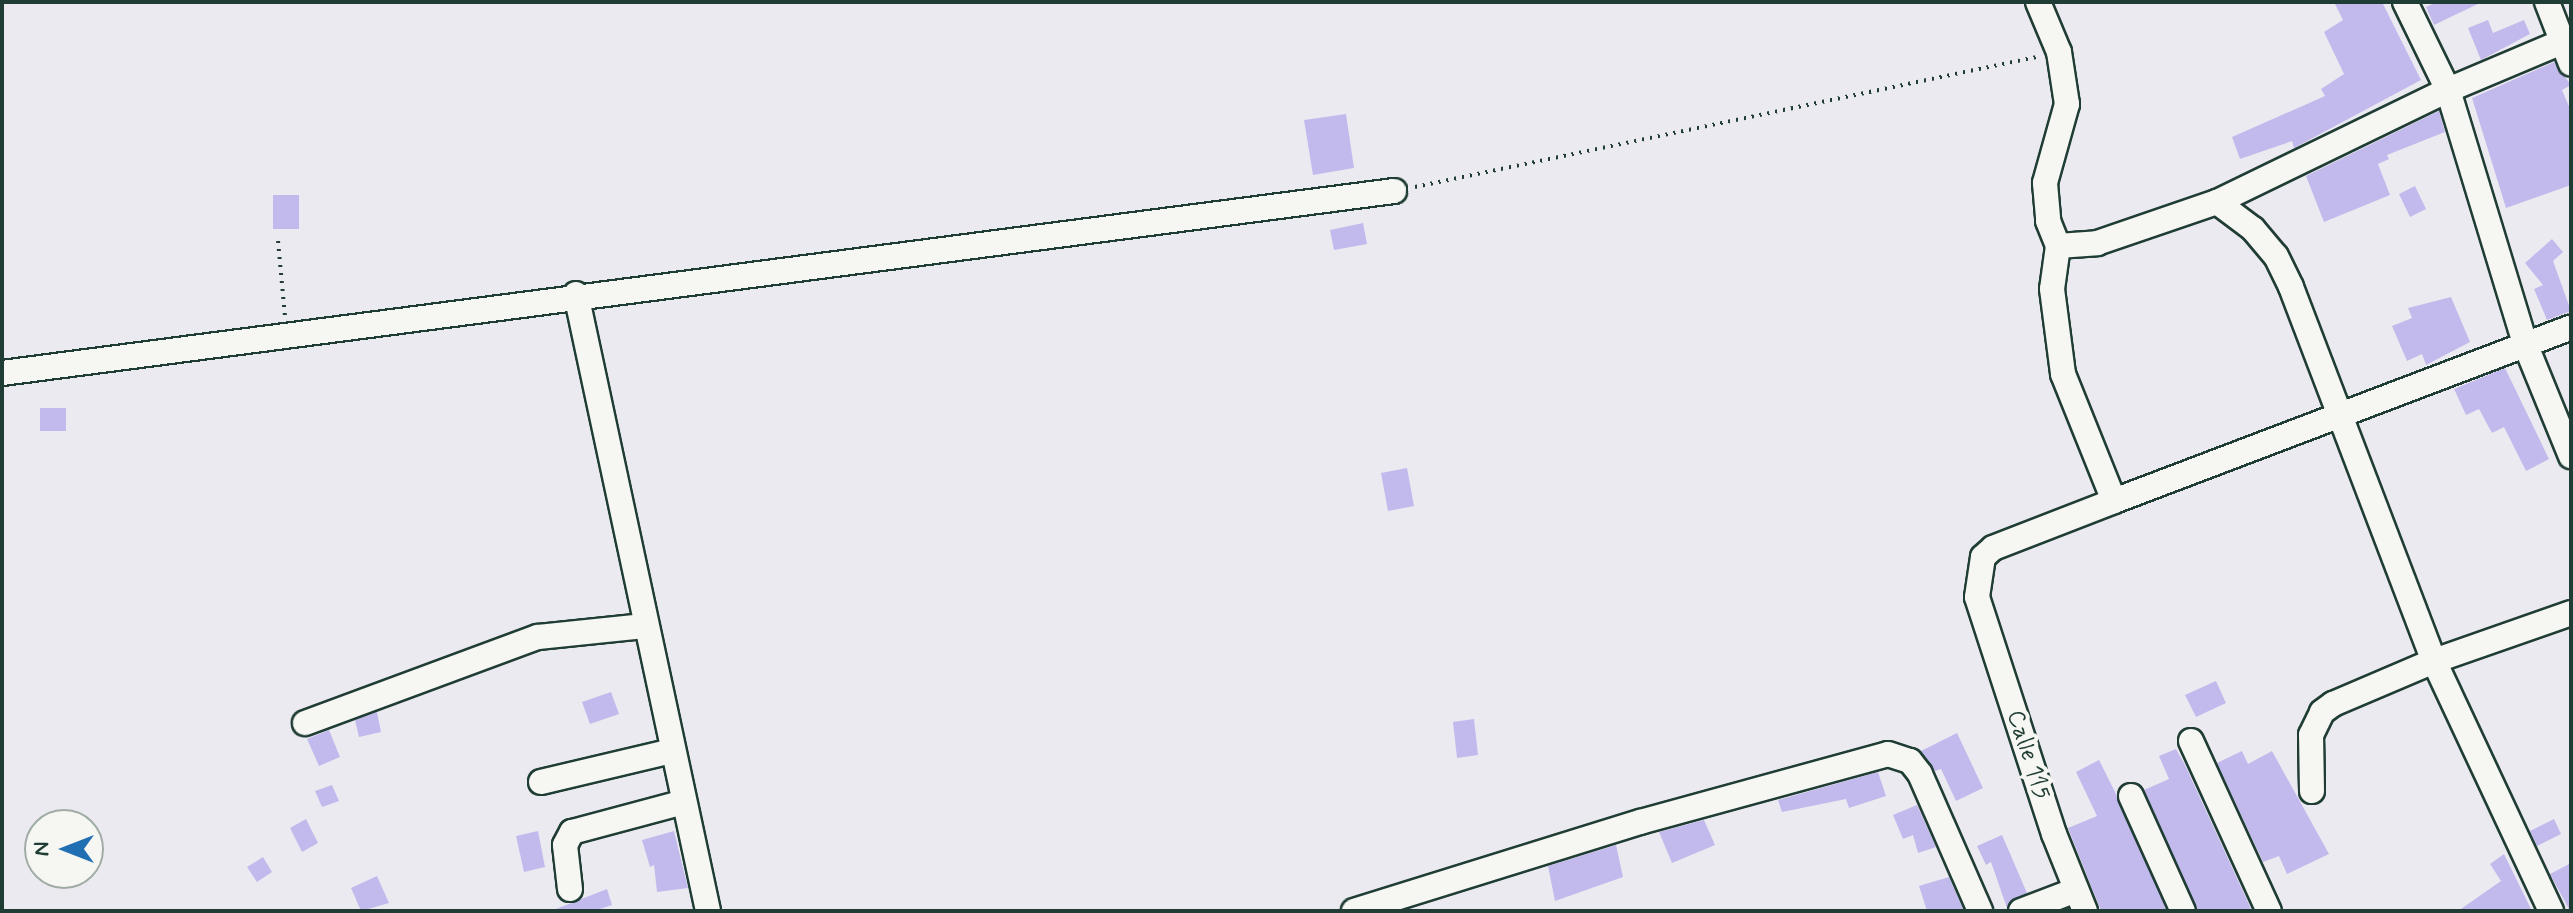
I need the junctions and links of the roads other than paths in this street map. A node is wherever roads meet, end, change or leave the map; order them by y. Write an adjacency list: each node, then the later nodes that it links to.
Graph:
1 (2038, 2): 8 (street)
2 (2405, 2): 5 (street)
3 (2547, 2): 4 (street)
4 (2568, 48): 5 (street)
5 (2448, 90): 7 (street); 11 (street)
6 (1394, 191): 9 (street)
7 (2217, 202): 8 (street); 13 (street)
8 (2058, 246): 15 (street)
9 (576, 294): 12 (street); 17 (street)
10 (2571, 327): 11 (street)
11 (2526, 346): 13 (street); 14 (street)
12 (2, 373)
13 (2340, 413): 15 (street); 18 (street)
14 (2571, 456)
15 (2114, 501): 27 (street, Calle 115)
16 (2571, 613): 18 (street)
17 (644, 626): 19 (street); 21 (street)
18 (2434, 661): 23 (street); 34 (street)
19 (305, 723)
20 (2191, 741): 33 (street)
21 (672, 751): 22 (street); 25 (street)
22 (541, 782)
23 (2312, 791)
24 (2131, 796): 32 (street)
25 (684, 802): 26 (street); 28 (street)
26 (570, 889)
27 (2080, 901): 31 (street)
28 (708, 911)
29 (1354, 911): 30 (street)
30 (1980, 911)
31 (2021, 911)
32 (2183, 911)
33 (2269, 911)
34 (2551, 911)

